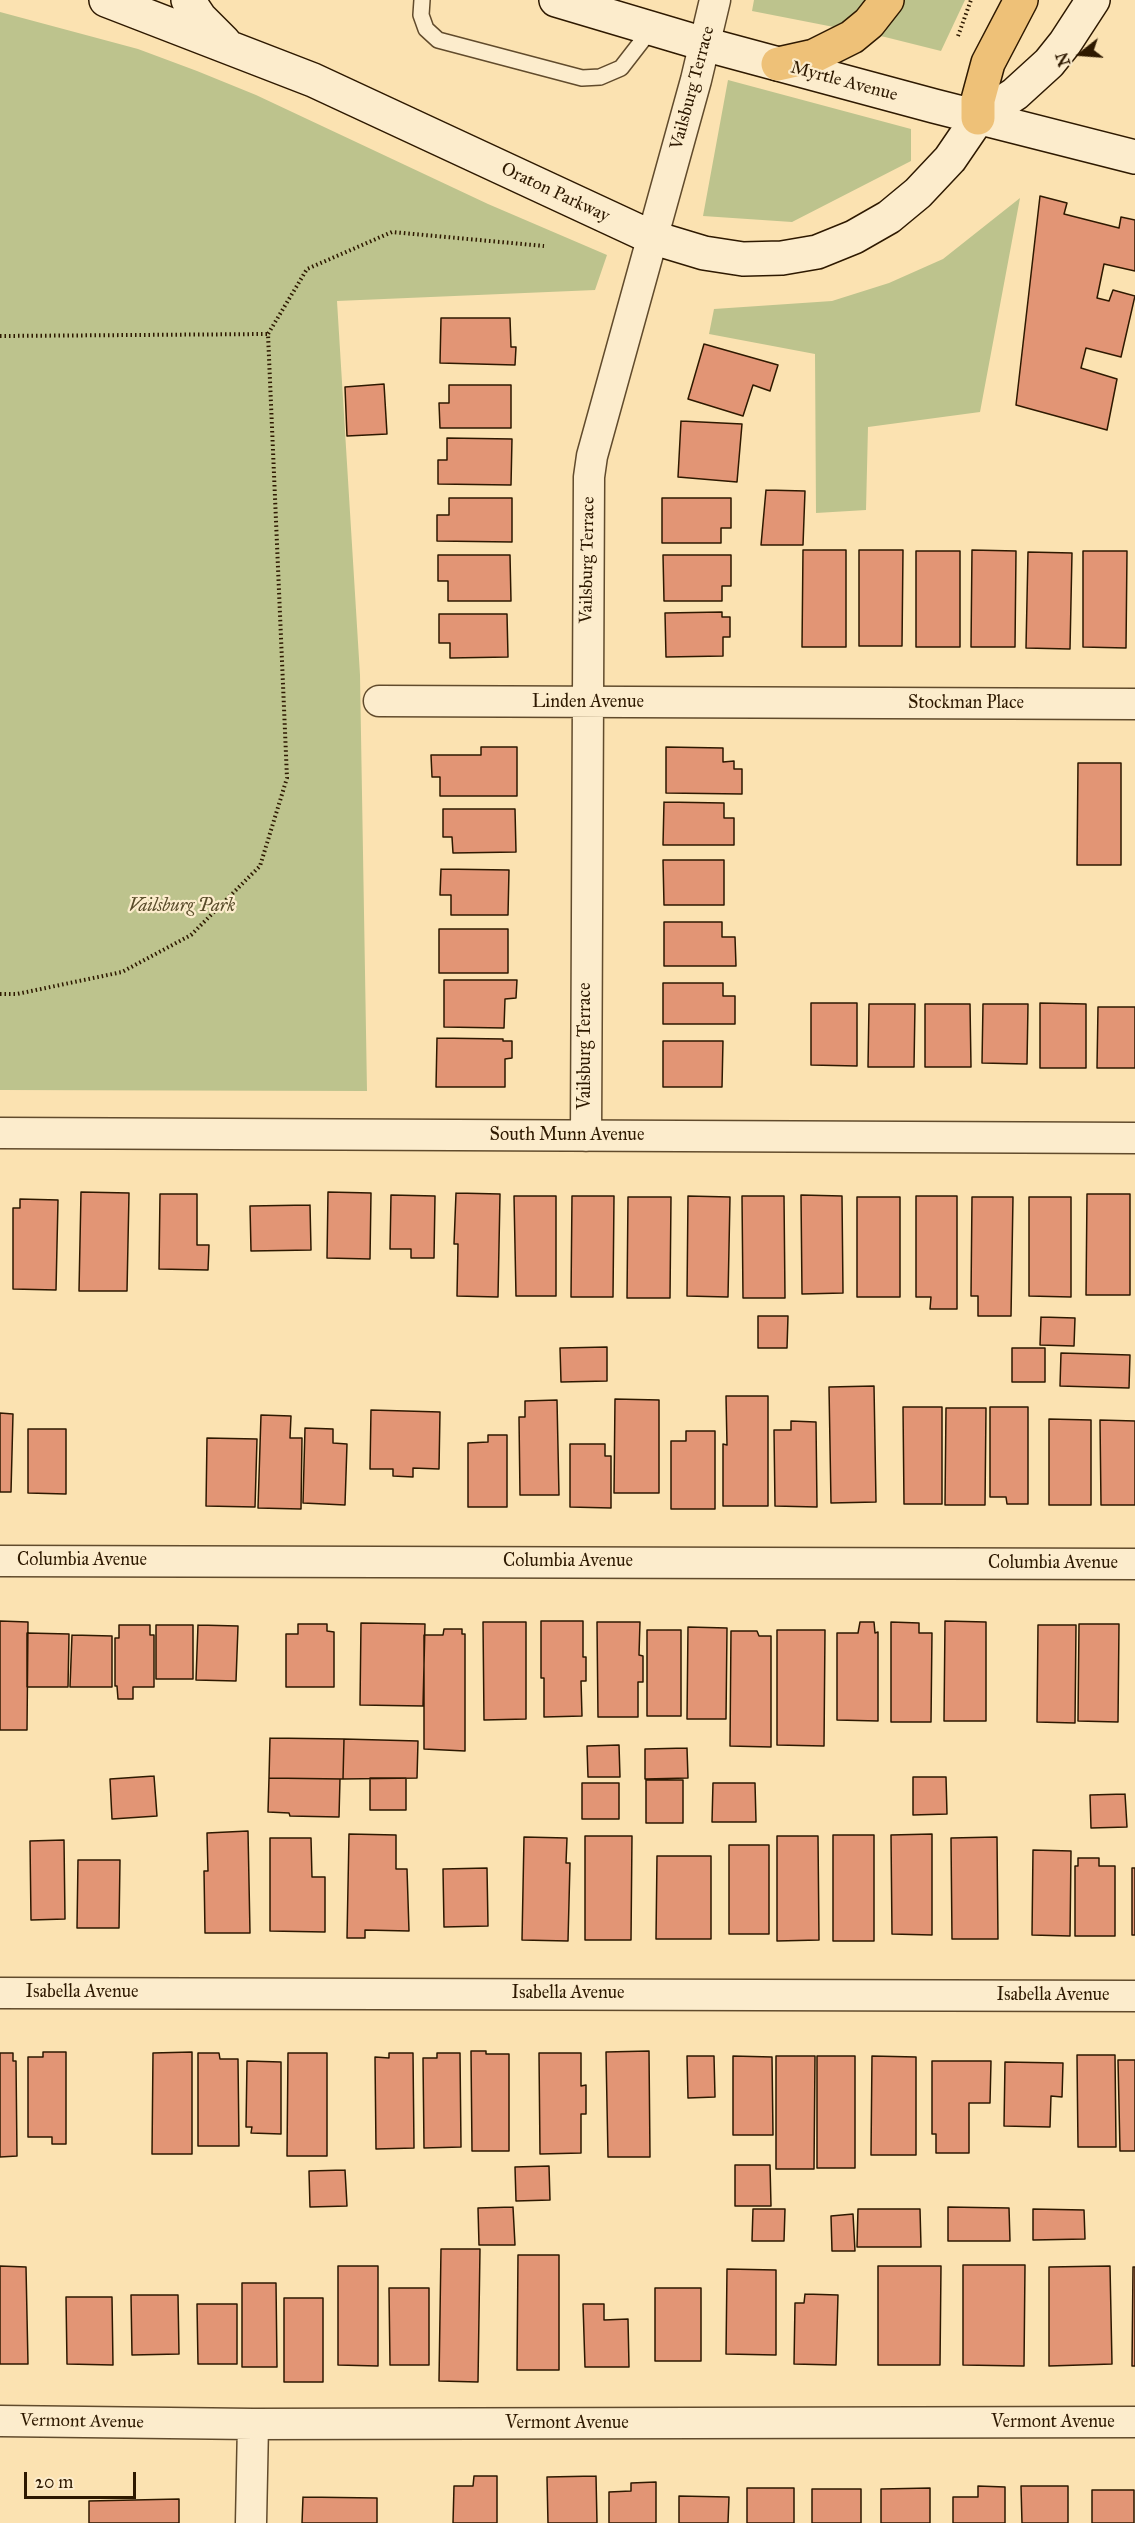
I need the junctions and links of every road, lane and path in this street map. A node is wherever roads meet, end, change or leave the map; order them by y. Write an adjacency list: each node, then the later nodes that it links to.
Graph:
1 (106, 0): 14 (main road, Oraton Parkway)
2 (173, 0): 14 (lane)
3 (188, 0): 14 (main road)
4 (422, 0): 11 (lane)
5 (556, 0): 11 (main road, Myrtle Avenue)
6 (715, 0): 13 (street, Vailsburg Terrace)
7 (887, 0): 15 (highway)
8 (971, 0): 12 (path)
9 (1021, 0): 16 (highway)
10 (1093, 0): 16 (main road)
11 (652, 28): 13 (main road, Myrtle Avenue)
12 (956, 42)
13 (704, 44): 15 (main road, Myrtle Avenue); 18 (street, Vailsburg Terrace)
14 (231, 49): 18 (main road, Oraton Parkway)
15 (778, 64): 16 (main road, Myrtle Avenue)
16 (978, 118): 17 (main road, Myrtle Avenue); 18 (main road, Oraton Parkway)
17 (1134, 151)
18 (651, 237): 23 (street, Vailsburg Terrace)
19 (544, 246): 20 (path)
20 (268, 334): 21 (path); 26 (path)
21 (0, 336)
22 (379, 701): 23 (street, Linden Avenue)
23 (587, 704): 24 (street, Linden Avenue); 28 (street, Vailsburg Terrace)
24 (796, 704): 25 (street, Stockman Place)
25 (1135, 704)
26 (0, 994)
27 (0, 1132): 28 (street, South Munn Avenue)
28 (586, 1136): 29 (street, South Munn Avenue)
29 (1135, 1138)
30 (0, 1561): 31 (street, Columbia Avenue)
31 (1135, 1564)
32 (0, 1993): 33 (street, Isabella Avenue)
33 (1135, 1996)
34 (0, 2421): 36 (street, Vermont Avenue)
35 (1135, 2422): 36 (street, Vermont Avenue)
36 (253, 2424): 37 (street)
37 (251, 2523)

